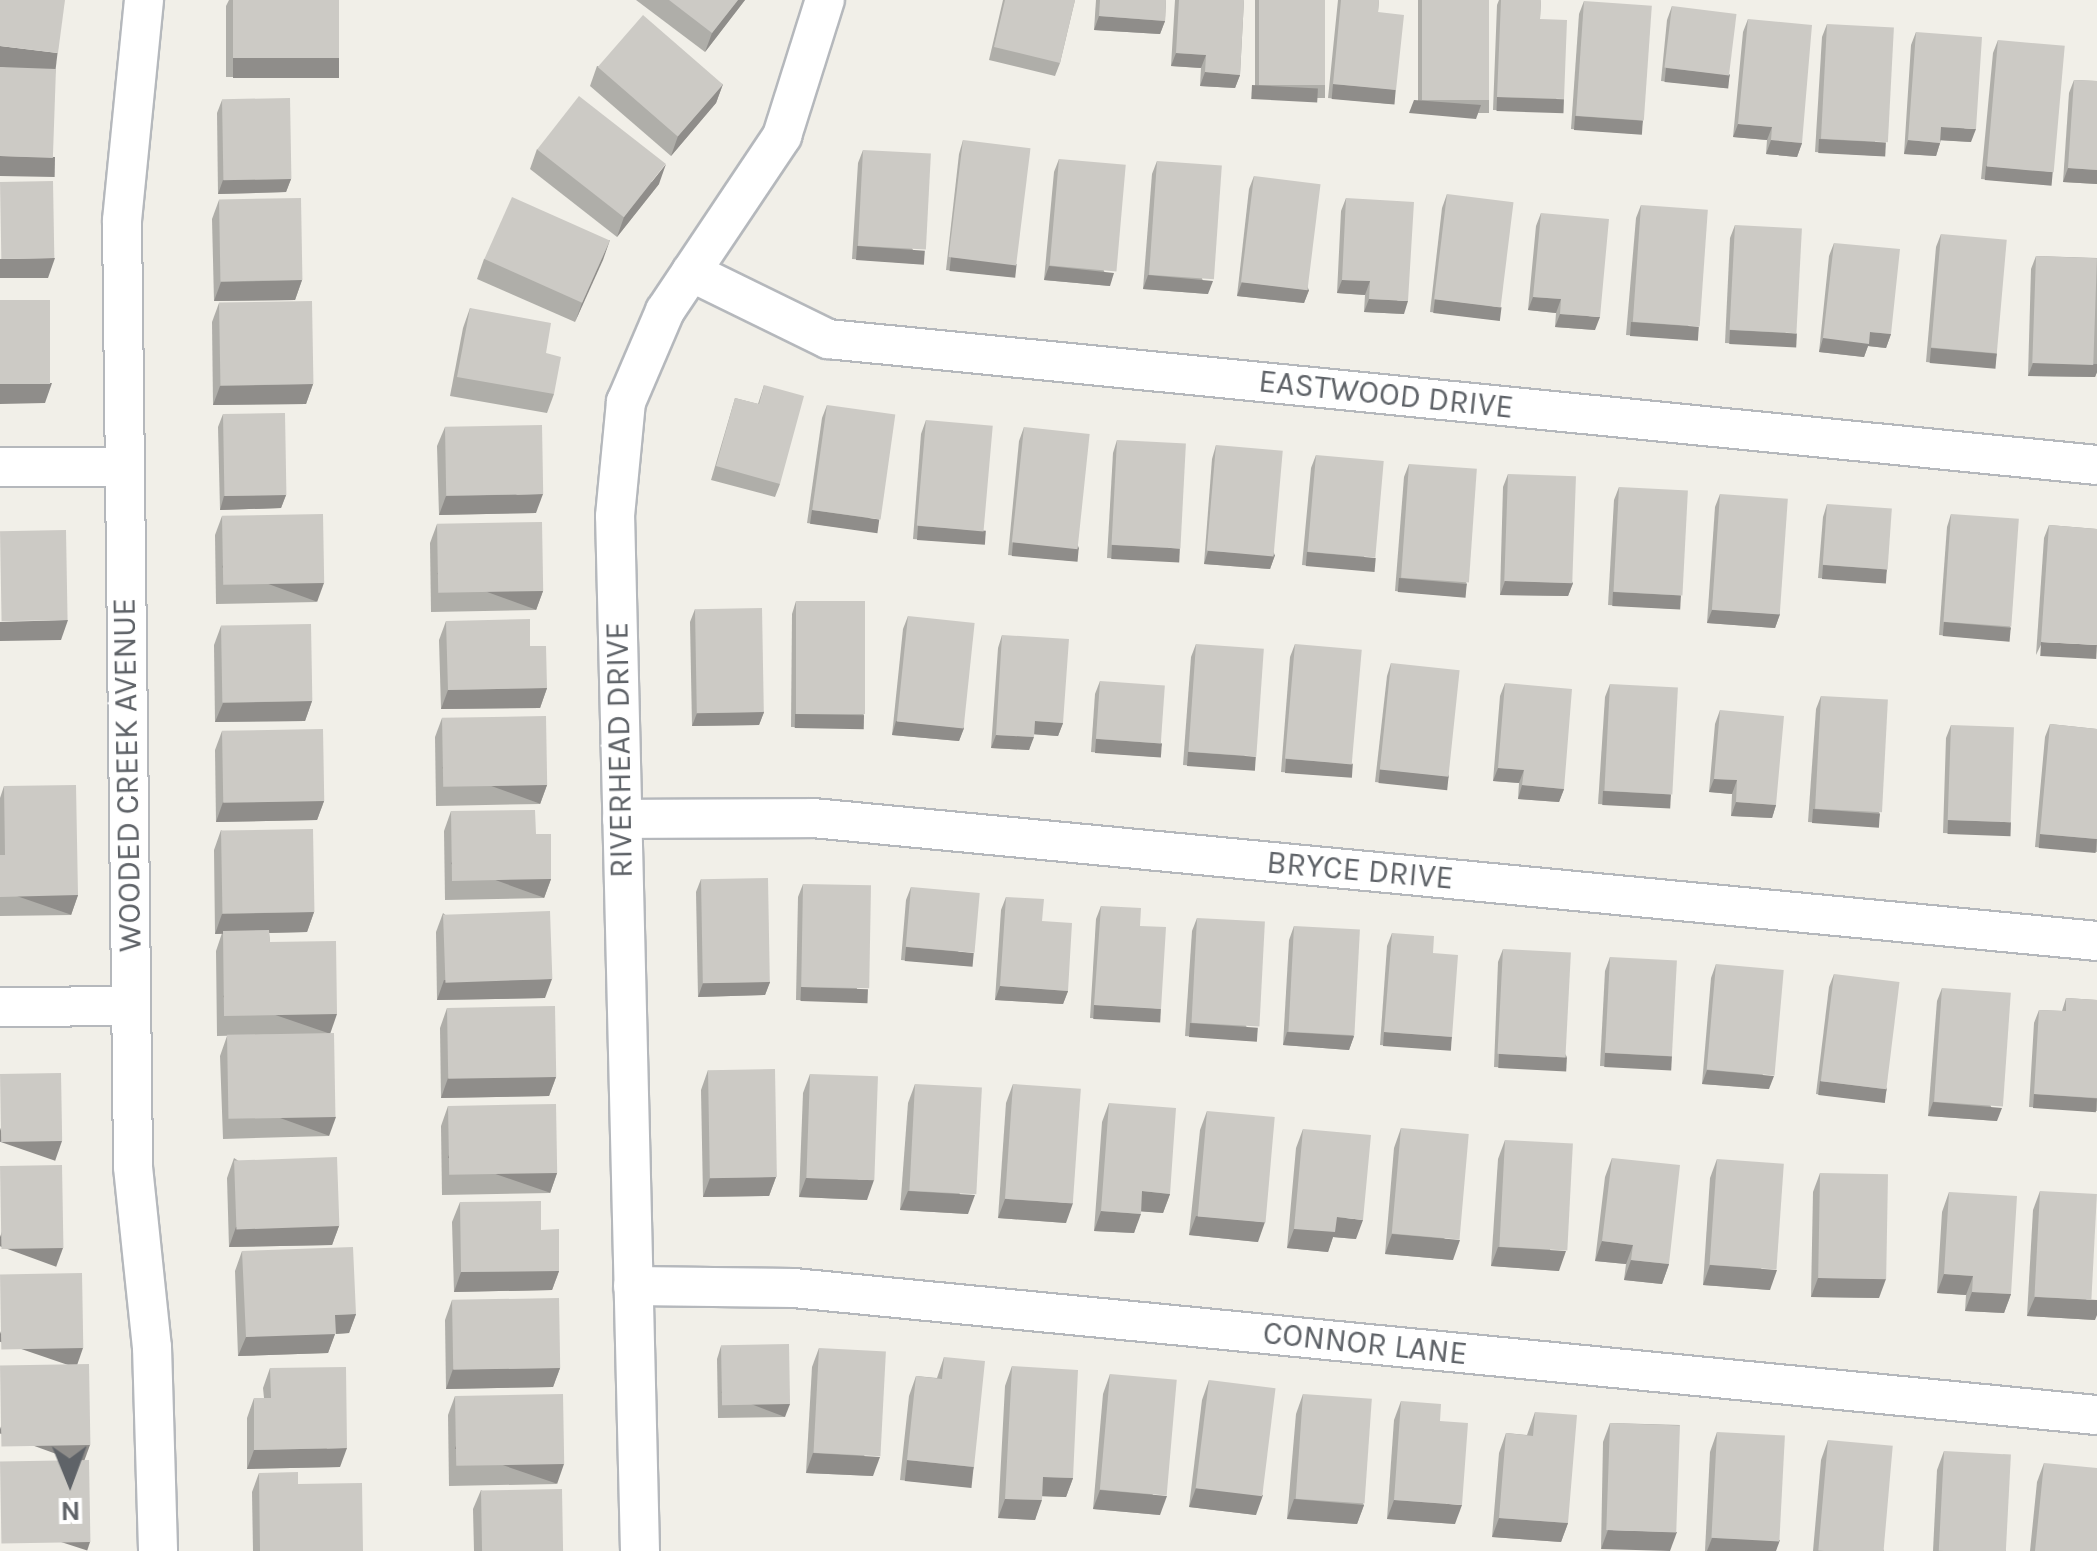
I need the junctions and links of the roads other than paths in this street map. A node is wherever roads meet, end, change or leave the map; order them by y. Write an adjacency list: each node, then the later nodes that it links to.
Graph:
1 (144, 0): 5 (street, WOODED CREEK AVENUE)
2 (825, 0): 3 (street, RIVERHEAD DRIVE)
3 (690, 272): 4 (street, EASTWOOD DRIVE); 7 (street, RIVERHEAD DRIVE)
4 (2097, 465)
5 (124, 467): 6 (street); 9 (street, WOODED CREEK AVENUE)
6 (0, 468)
7 (622, 819): 8 (street, BRYCE DRIVE); 11 (street, RIVERHEAD DRIVE)
8 (2097, 941)
9 (131, 1006): 10 (street); 13 (street, WOODED CREEK AVENUE)
10 (0, 1007)
11 (633, 1286): 12 (street, CONNOR LANE); 14 (street, RIVERHEAD DRIVE)
12 (2097, 1415)
13 (158, 1551)
14 (640, 1551)

